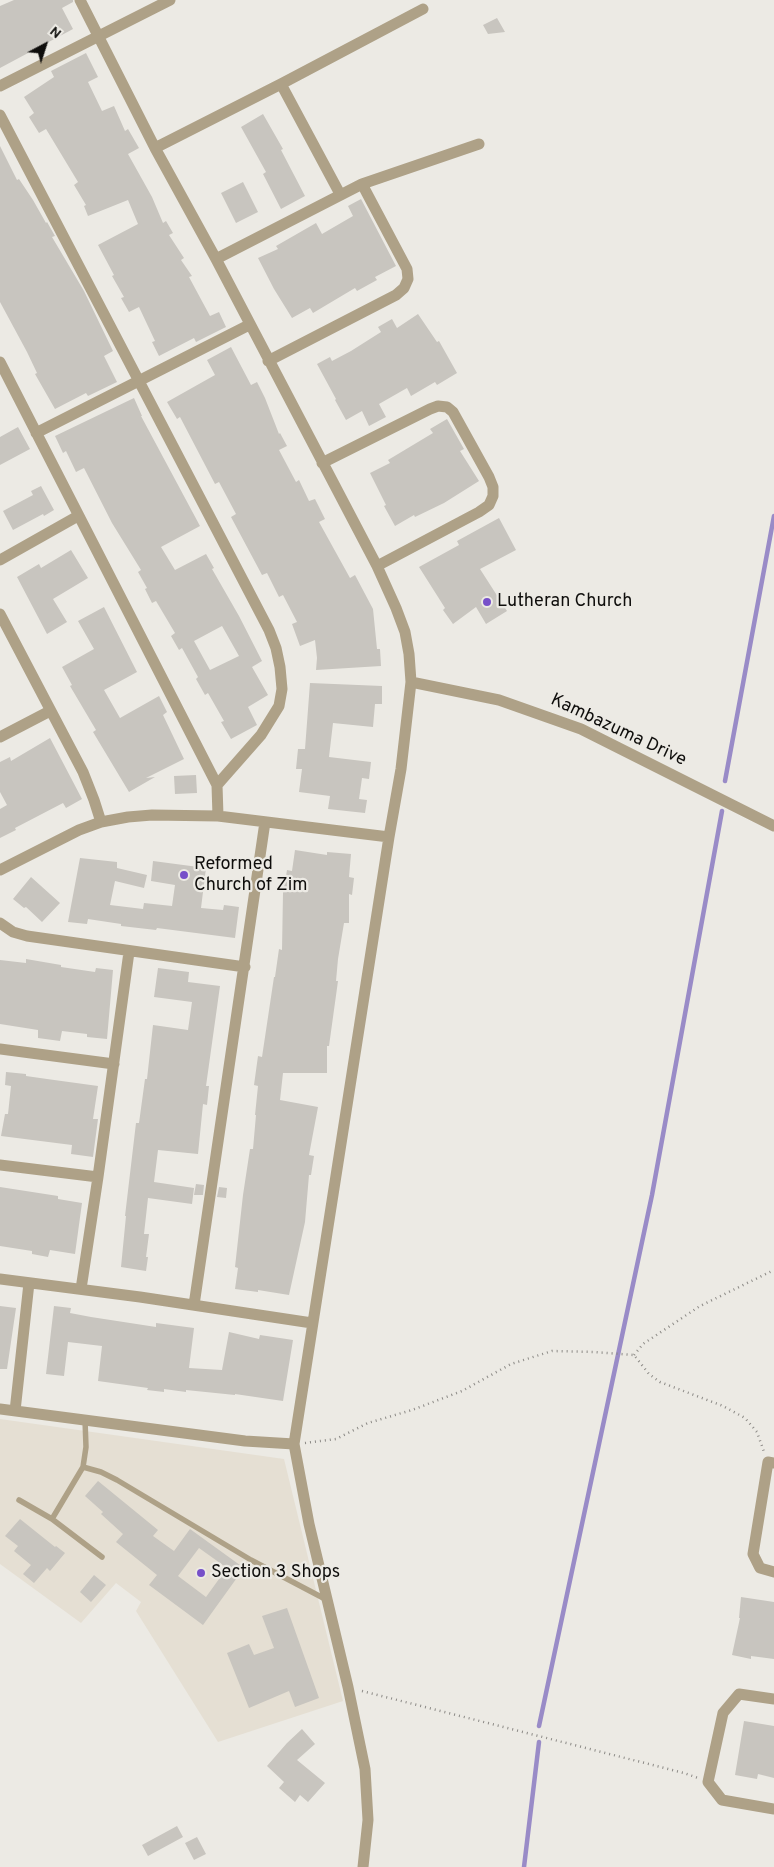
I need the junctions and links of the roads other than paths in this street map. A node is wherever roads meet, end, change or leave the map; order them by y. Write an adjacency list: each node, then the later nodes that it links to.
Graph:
1 (80, 0): 4 (street)
2 (170, 0): 4 (street)
3 (423, 9): 5 (street)
4 (99, 37): 6 (street); 9 (street)
5 (281, 84): 9 (street); 11 (street)
6 (0, 86)
7 (0, 115): 16 (street)
8 (479, 144): 10 (street)
9 (155, 148): 12 (street)
10 (362, 184): 11 (street); 14 (street)
11 (340, 194): 12 (street)
12 (216, 259): 13 (street)
13 (249, 325): 14 (street); 16 (street)
14 (268, 361): 18 (street)
15 (0, 362): 17 (street)
16 (138, 381): 17 (street); 26 (street)
17 (36, 433): 19 (street)
18 (322, 463): 21 (street); 21 (street)
19 (78, 516): 20 (street); 26 (street)
20 (0, 560)
21 (377, 566): 23 (street)
22 (0, 614): 24 (street)
23 (411, 682): 30 (street, Kambazuma Drive); 31 (street)
24 (50, 710): 25 (street); 28 (street)
25 (0, 736)
26 (217, 785): 27 (street)
27 (218, 816): 28 (street); 29 (street)
28 (101, 822): 32 (street)
29 (265, 822): 31 (street); 35 (street)
30 (774, 826)
31 (389, 837): 44 (street)
32 (0, 870)
33 (0, 923): 34 (street)
34 (129, 952): 35 (street); 37 (street)
35 (244, 967): 43 (street)
36 (0, 1049): 37 (street)
37 (114, 1064): 39 (street)
38 (0, 1165): 39 (street)
39 (98, 1177): 42 (street)
40 (0, 1279): 41 (street)
41 (29, 1283): 42 (street); 46 (street)
42 (81, 1288): 43 (street)
43 (194, 1305): 44 (street)
44 (312, 1323): 48 (street)
45 (0, 1409): 46 (street)
46 (15, 1411): 47 (street)
47 (85, 1420): 48 (street); 50 (lane)
48 (294, 1444): 55 (street)
49 (771, 1462): 54 (street)
50 (83, 1467): 52 (lane); 55 (lane)
51 (19, 1500): 52 (lane)
52 (52, 1519): 53 (lane)
53 (102, 1557)
54 (774, 1572)
55 (328, 1601): 58 (street)
56 (774, 1699): 57 (street)
57 (774, 1809)
58 (363, 1867)

